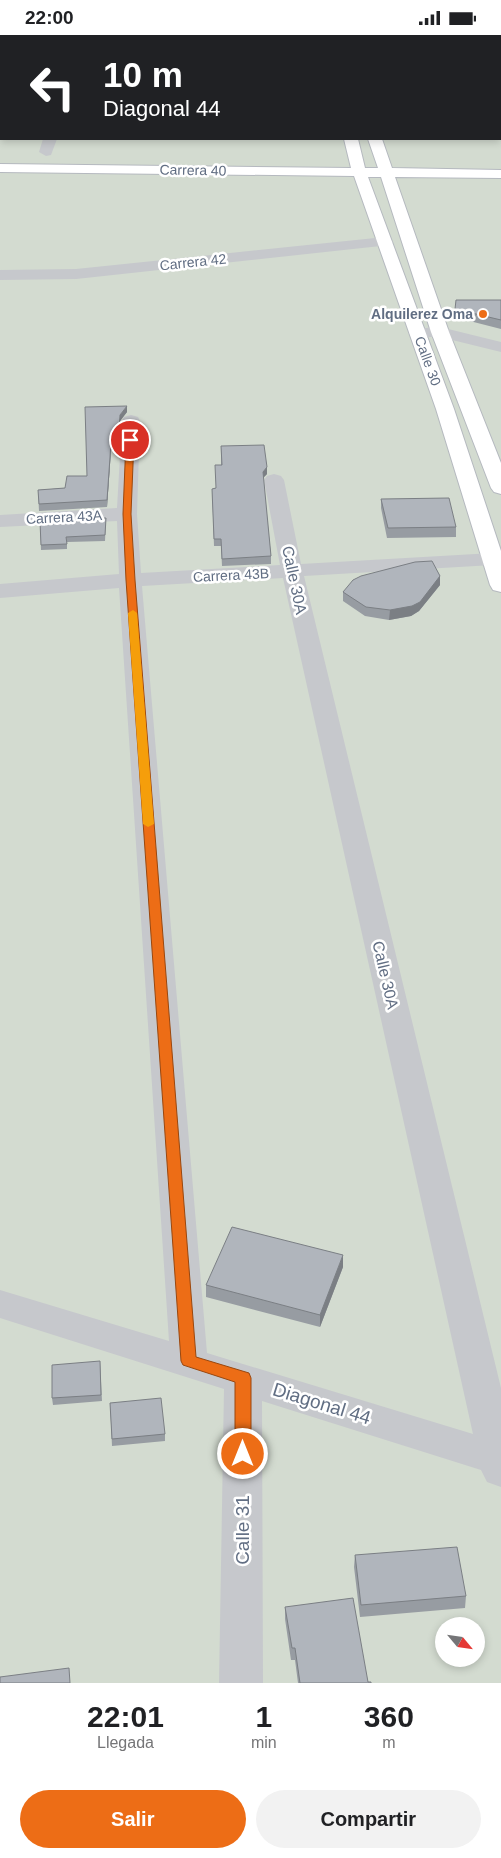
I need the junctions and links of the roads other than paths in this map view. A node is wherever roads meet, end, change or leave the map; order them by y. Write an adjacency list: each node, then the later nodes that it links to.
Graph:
1 (50, 140): 5 (street)
2 (350, 140): 9 (main road, Calle 30)
3 (375, 140): 7 (main road, Calle 30)
4 (28, 152): 5 (main road)
5 (51, 152)
6 (336, 156): 9 (main road)
7 (381, 156): 8 (main road); 9 (main road); 11 (main road, Calle 30)
8 (399, 156)
9 (357, 164): 10 (main road, Carrera 40); 11 (main road, Carrera 40); 13 (main road, Calle 30)
10 (0, 168)
11 (386, 173): 12 (main road, Carrera 40); 15 (main road, Calle 30)
12 (501, 173)
13 (385, 242): 14 (street, Carrera 42); 16 (main road, Calle 30)
14 (0, 275)
15 (440, 332): 16 (street); 17 (street); 20 (main road, Calle 30)
16 (418, 333): 23 (main road, Calle 30)
17 (501, 347)
18 (131, 421): 21 (street)
19 (274, 480): 24 (street, Calle 30A)
20 (501, 488)
21 (127, 514): 22 (street, Carrera 43A); 25 (street)
22 (0, 521)
23 (493, 559): 24 (street, Carrera 43B); 26 (main road, Calle 30)
24 (292, 571): 25 (street, Carrera 43B); 31 (street, Calle 30A)
25 (130, 580): 27 (street, Carrera 43B); 29 (street)
26 (501, 585)
27 (0, 591)
28 (0, 1304): 29 (street, Diagonal 44)
29 (189, 1361): 30 (street, Diagonal 44)
30 (243, 1378): 31 (street, Diagonal 44); 32 (street, Calle 31)
31 (500, 1462)
32 (241, 1683)

